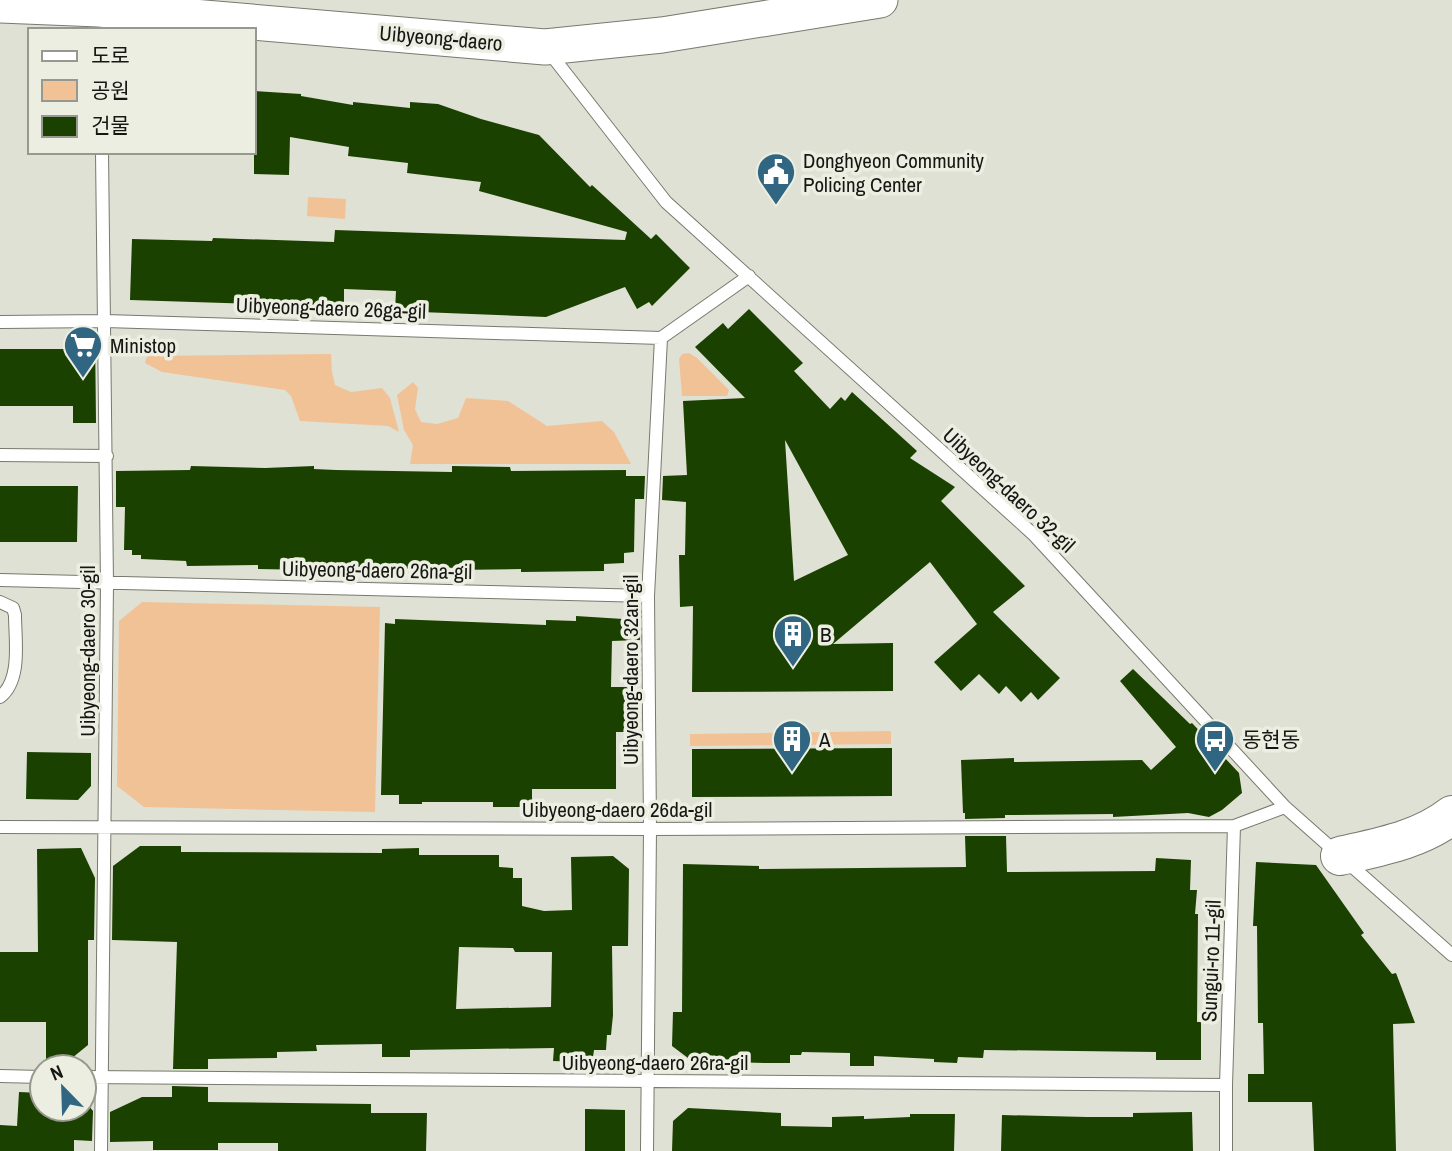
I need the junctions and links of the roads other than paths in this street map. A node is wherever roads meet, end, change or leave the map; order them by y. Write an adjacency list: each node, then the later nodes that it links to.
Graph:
1 (880, 0): 3 (street, Uibyeong-daero)
2 (0, 5): 3 (street, Uibyeong-daero)
3 (545, 47): 5 (lane, Uibyeong-daero 32-gil)
4 (102, 154): 6 (lane, Uibyeong-daero 30-gil)
5 (749, 276): 8 (lane); 16 (lane, Uibyeong-daero 32-gil)
6 (105, 321): 7 (lane, Uibyeong-daero 26ga-gil); 8 (lane, Uibyeong-daero 26ga-gil); 10 (lane, Uibyeong-daero 30-gil)
7 (0, 322)
8 (661, 338): 13 (lane, Uibyeong-daero 32an-gil)
9 (0, 455): 10 (lane)
10 (107, 456): 12 (lane, Uibyeong-daero 30-gil)
11 (0, 580): 12 (lane, Uibyeong-daero 26na-gil)
12 (107, 584): 13 (lane, Uibyeong-daero 26na-gil); 20 (lane, Uibyeong-daero 30-gil)
13 (648, 596): 21 (lane, Uibyeong-daero 32an-gil)
14 (0, 602): 15 (lane)
15 (0, 697)
16 (1285, 807): 18 (lane); 22 (lane, Uibyeong-daero 32-gil)
17 (1452, 815): 22 (main road)
18 (1234, 826): 21 (lane, Uibyeong-daero 26da-gil); 29 (lane, Sungui-ro 11-gil)
19 (0, 827): 20 (lane, Uibyeong-daero 26da-gil)
20 (104, 827): 21 (lane, Uibyeong-daero 26da-gil); 27 (lane, Uibyeong-daero 30-gil)
21 (650, 829): 28 (lane, Uibyeong-daero 32an-gil)
22 (1340, 856): 23 (lane, Uibyeong-daero 32-gil)
23 (1452, 955)
24 (0, 1076): 25 (lane)
25 (28, 1077)
26 (98, 1077): 27 (lane, Uibyeong-daero 26ra-gil)
27 (102, 1077): 28 (lane, Uibyeong-daero 26ra-gil); 30 (lane, Uibyeong-daero 30-gil)
28 (648, 1081): 29 (lane, Uibyeong-daero 26ra-gil); 31 (lane, Uibyeong-daero 32an-gil)
29 (1226, 1085): 32 (lane, Sungui-ro 11-gil)
30 (101, 1151)
31 (647, 1151)
32 (1226, 1151)

